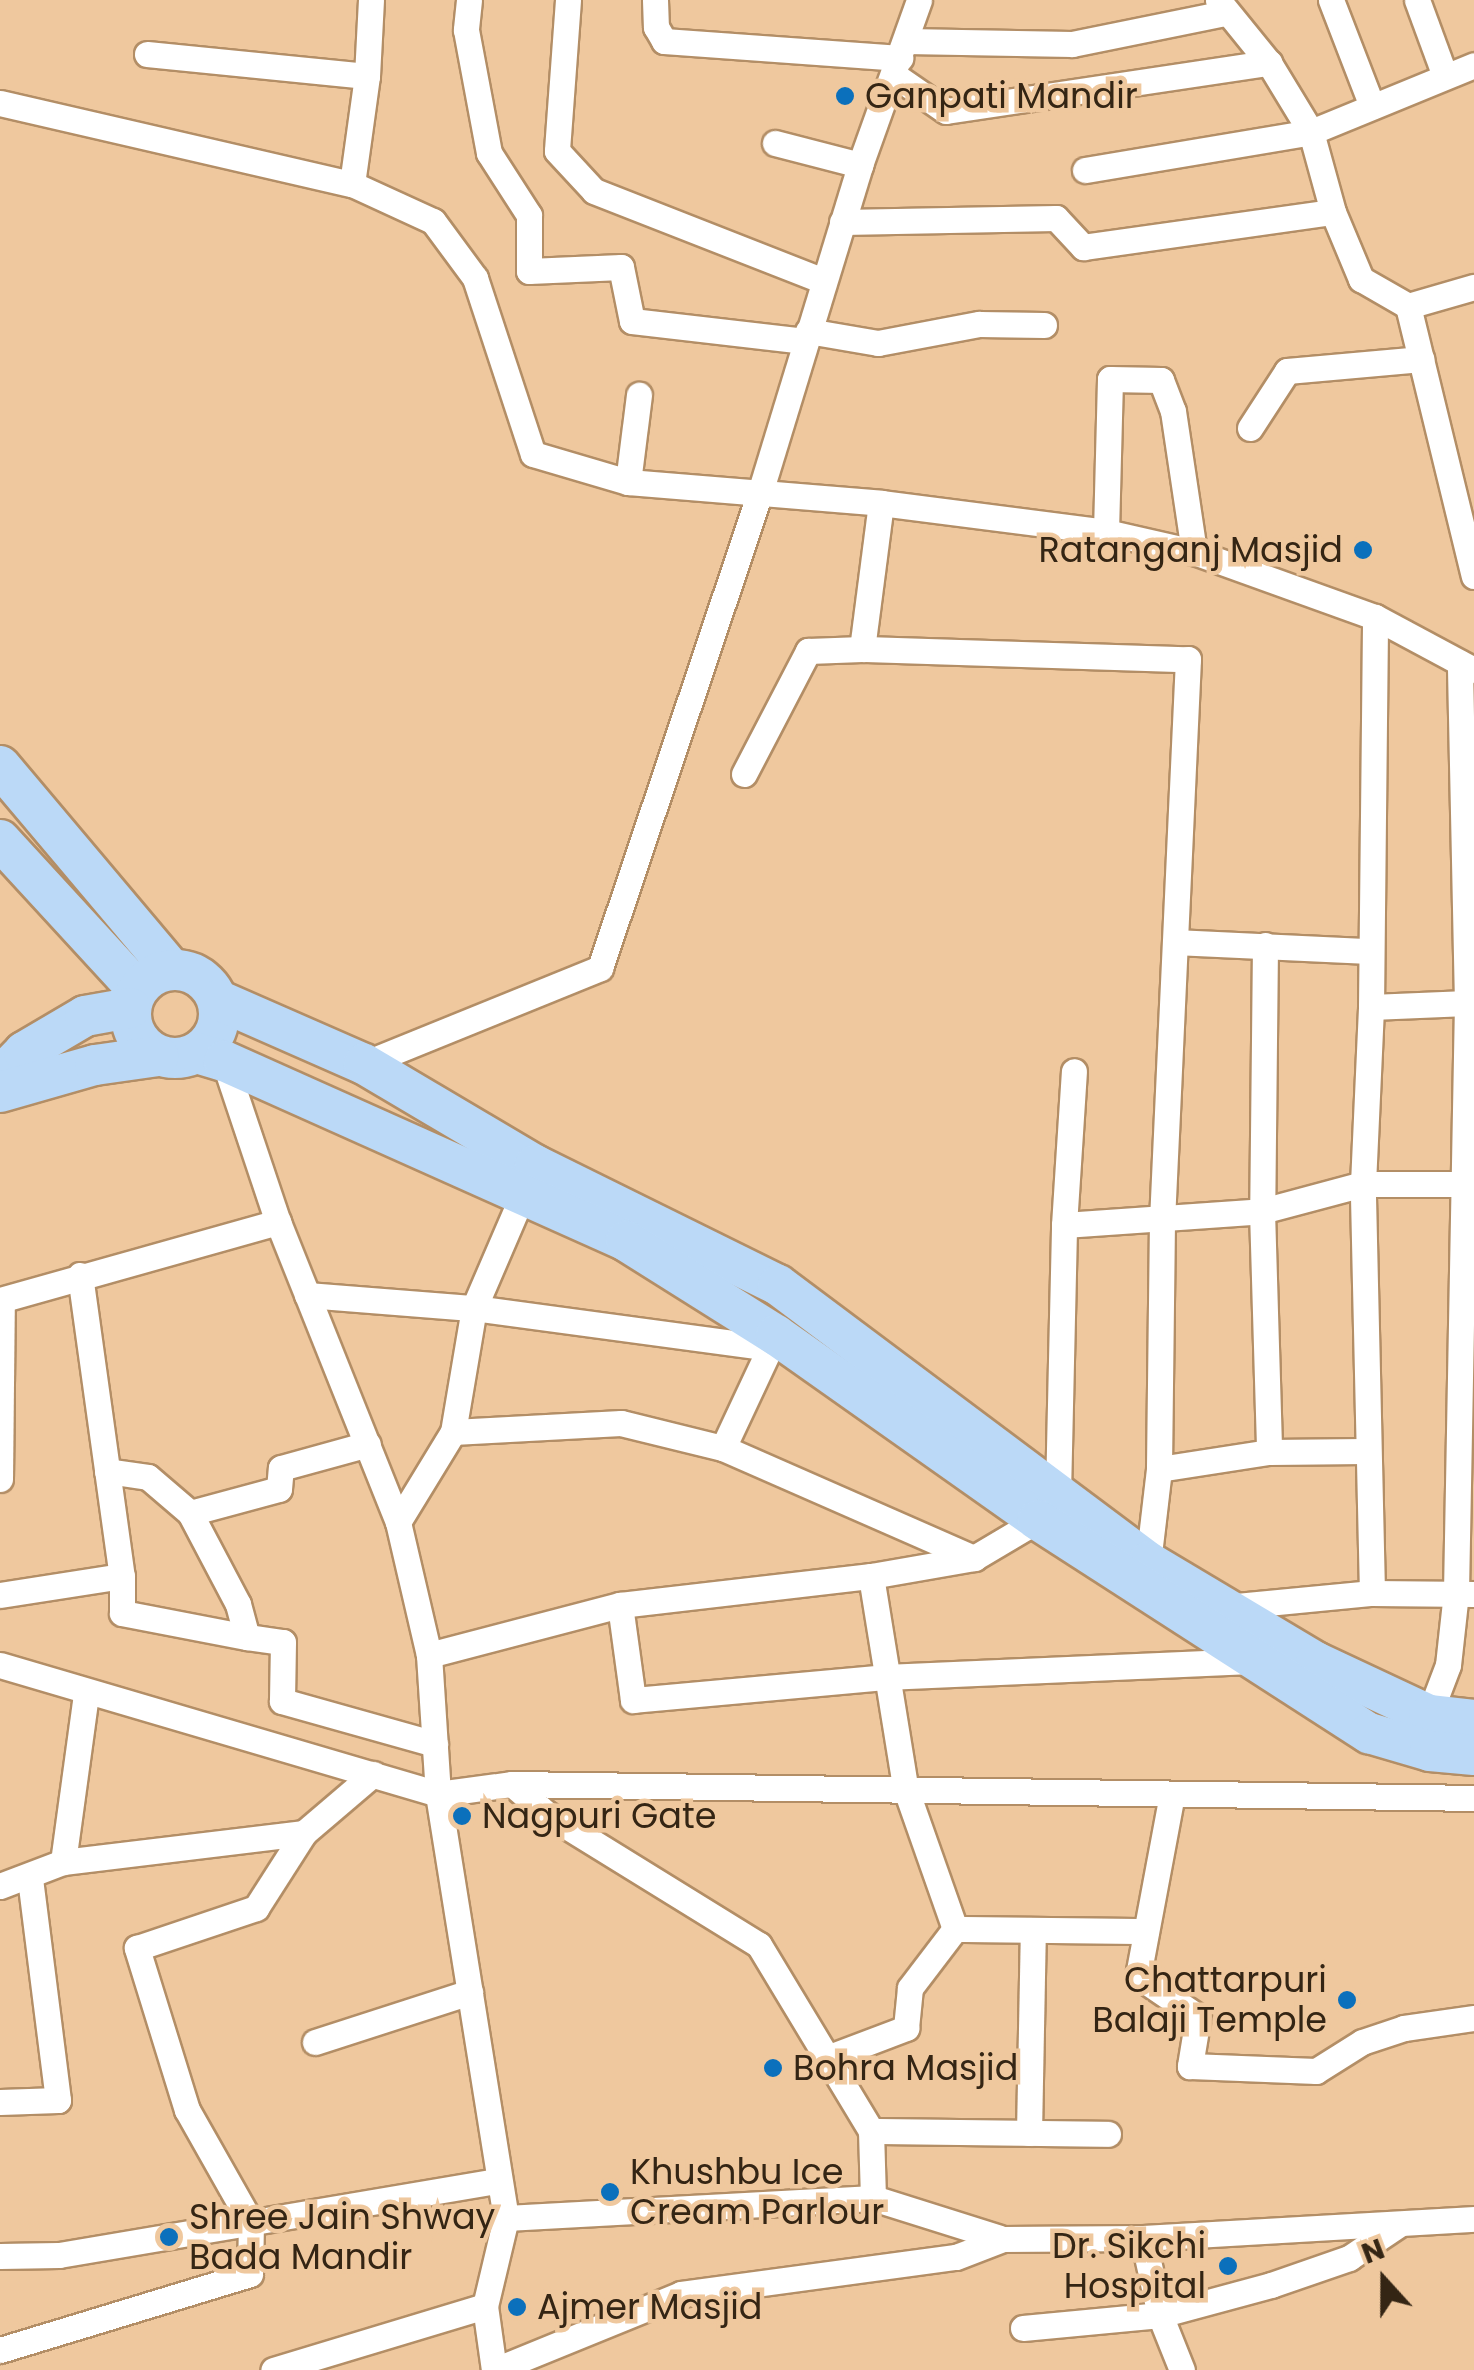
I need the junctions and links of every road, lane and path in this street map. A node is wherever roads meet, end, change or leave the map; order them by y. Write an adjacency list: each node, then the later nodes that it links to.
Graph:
1 (370, 0): 13 (street)
2 (469, 0): 28 (street)
3 (568, 0): 24 (street)
4 (655, 0): 10 (street)
5 (920, 0): 10 (street)
6 (1331, 0): 16 (street)
7 (1417, 0): 14 (street)
8 (1222, 7): 10 (street); 11 (street)
9 (147, 54): 13 (street)
10 (900, 58): 11 (street); 19 (street)
11 (1269, 63): 17 (street)
12 (1474, 65): 14 (street)
13 (366, 76): 21 (street)
14 (1445, 76): 16 (street)
15 (0, 102): 21 (street)
16 (1372, 106): 17 (street)
17 (1311, 132): 20 (street); 22 (street)
18 (775, 143): 19 (street)
19 (860, 165): 23 (street)
20 (1085, 170)
21 (352, 184): 32 (street)
22 (1333, 212): 23 (street); 26 (street)
23 (842, 222): 24 (street)
24 (824, 281): 28 (street)
25 (1473, 292): 26 (street)
26 (1408, 306): 29 (street)
27 (1044, 325): 28 (street)
28 (806, 336): 33 (street)
29 (1421, 359): 31 (street); 37 (street)
30 (639, 395): 32 (street)
31 (1250, 428)
32 (628, 482): 33 (street)
33 (759, 496): 34 (street); 52 (street)
34 (881, 503): 35 (street); 39 (street)
35 (1106, 532): 36 (street); 36 (street)
36 (1194, 552): 38 (street)
37 (1474, 576)
38 (1375, 617): 40 (street); 46 (street)
39 (862, 648): 42 (street); 44 (street)
40 (1467, 666): 49 (street)
41 (0, 766): 47 (main road)
42 (744, 774)
43 (0, 840): 47 (main road)
44 (1176, 942): 45 (street); 61 (street)
45 (1264, 945): 46 (street); 59 (street)
46 (1368, 951): 50 (street)
47 (146, 989): 48 (main road); 51 (main road); 54 (main road)
48 (218, 1000): 51 (main road); 52 (main road)
49 (1471, 1001): 50 (street); 58 (street)
50 (1371, 1008): 57 (street)
51 (193, 1057): 55 (main road); 56 (main road); 60 (street)
52 (364, 1064): 56 (main road)
53 (1074, 1071): 62 (street)
54 (0, 1077)
55 (0, 1092)
56 (529, 1180): 66 (street); 67 (main road); 76 (main road)
57 (1363, 1184): 58 (street); 59 (street); 71 (street)
58 (1467, 1198): 84 (street)
59 (1262, 1211): 61 (street); 72 (street)
60 (278, 1222): 63 (street); 64 (street)
61 (1162, 1222): 62 (street); 73 (street)
62 (1064, 1226): 76 (street)
63 (80, 1275): 65 (street); 74 (street)
64 (308, 1295): 66 (street); 69 (street)
65 (1, 1300): 75 (street)
66 (474, 1308): 67 (street); 68 (street)
67 (774, 1342): 70 (street); 76 (main road)
68 (453, 1432): 70 (street); 78 (street)
69 (368, 1444): 77 (street); 78 (street)
70 (723, 1448): 79 (street)
71 (1365, 1450): 72 (street); 83 (street)
72 (1269, 1452): 73 (street)
73 (1158, 1469): 80 (street)
74 (108, 1471): 77 (street); 81 (street)
75 (0, 1479)
76 (1048, 1507): 79 (street); 80 (main road); 90 (main road)
77 (190, 1513): 88 (street)
78 (398, 1522): 89 (street)
79 (974, 1558): 82 (street)
80 (1148, 1562): 87 (main road)
81 (122, 1576): 85 (street); 88 (street)
82 (871, 1576): 86 (street); 92 (street)
83 (1372, 1593): 84 (street); 87 (street)
84 (1465, 1593): 94 (street)
85 (0, 1595)
86 (620, 1606): 89 (street); 92 (street)
87 (1226, 1606): 94 (main road)
88 (247, 1637): 96 (street)
89 (429, 1655): 96 (street)
90 (1257, 1661): 92 (street); 97 (main road)
91 (0, 1665): 93 (street)
92 (886, 1676): 100 (street)
93 (86, 1693): 98 (street); 105 (street)
94 (1429, 1715): 95 (main road)
95 (1474, 1720)
96 (435, 1744): 101 (street)
97 (1474, 1755)
98 (373, 1774): 101 (street); 104 (street)
99 (512, 1784): 100 (street); 101 (street); 114 (street)
100 (905, 1788): 102 (street); 108 (street)
101 (438, 1794): 111 (street)
102 (1172, 1794): 103 (street); 110 (street)
103 (1474, 1798)
104 (304, 1833): 105 (street); 123 (street)
105 (63, 1862): 106 (street)
106 (30, 1878): 107 (street); 115 (street)
107 (0, 1886)
108 (955, 1929): 109 (street); 114 (street)
109 (1033, 1930): 110 (street); 117 (street)
110 (1146, 1932): 112 (street)
111 (470, 1992): 113 (street); 119 (street)
112 (1474, 2018)
113 (315, 2042)
114 (827, 2058): 116 (street)
115 (0, 2102)
116 (871, 2131): 117 (street); 120 (street)
117 (1029, 2133): 118 (street)
118 (1108, 2134)
119 (498, 2181): 121 (street); 123 (street)
120 (873, 2198): 121 (street); 126 (street)
121 (506, 2218): 128 (street)
122 (1474, 2219): 124 (street)
123 (252, 2222): 127 (street); 131 (street)
124 (1400, 2224): 125 (street); 129 (street)
125 (1143, 2238): 126 (street); 129 (street)
126 (1003, 2239): 133 (street)
127 (0, 2256)
128 (485, 2306): 132 (street); 133 (street)
129 (1160, 2314): 130 (street); 134 (street)
130 (1023, 2328)
131 (0, 2350)
132 (273, 2370)
133 (495, 2370)
134 (1182, 2370)

